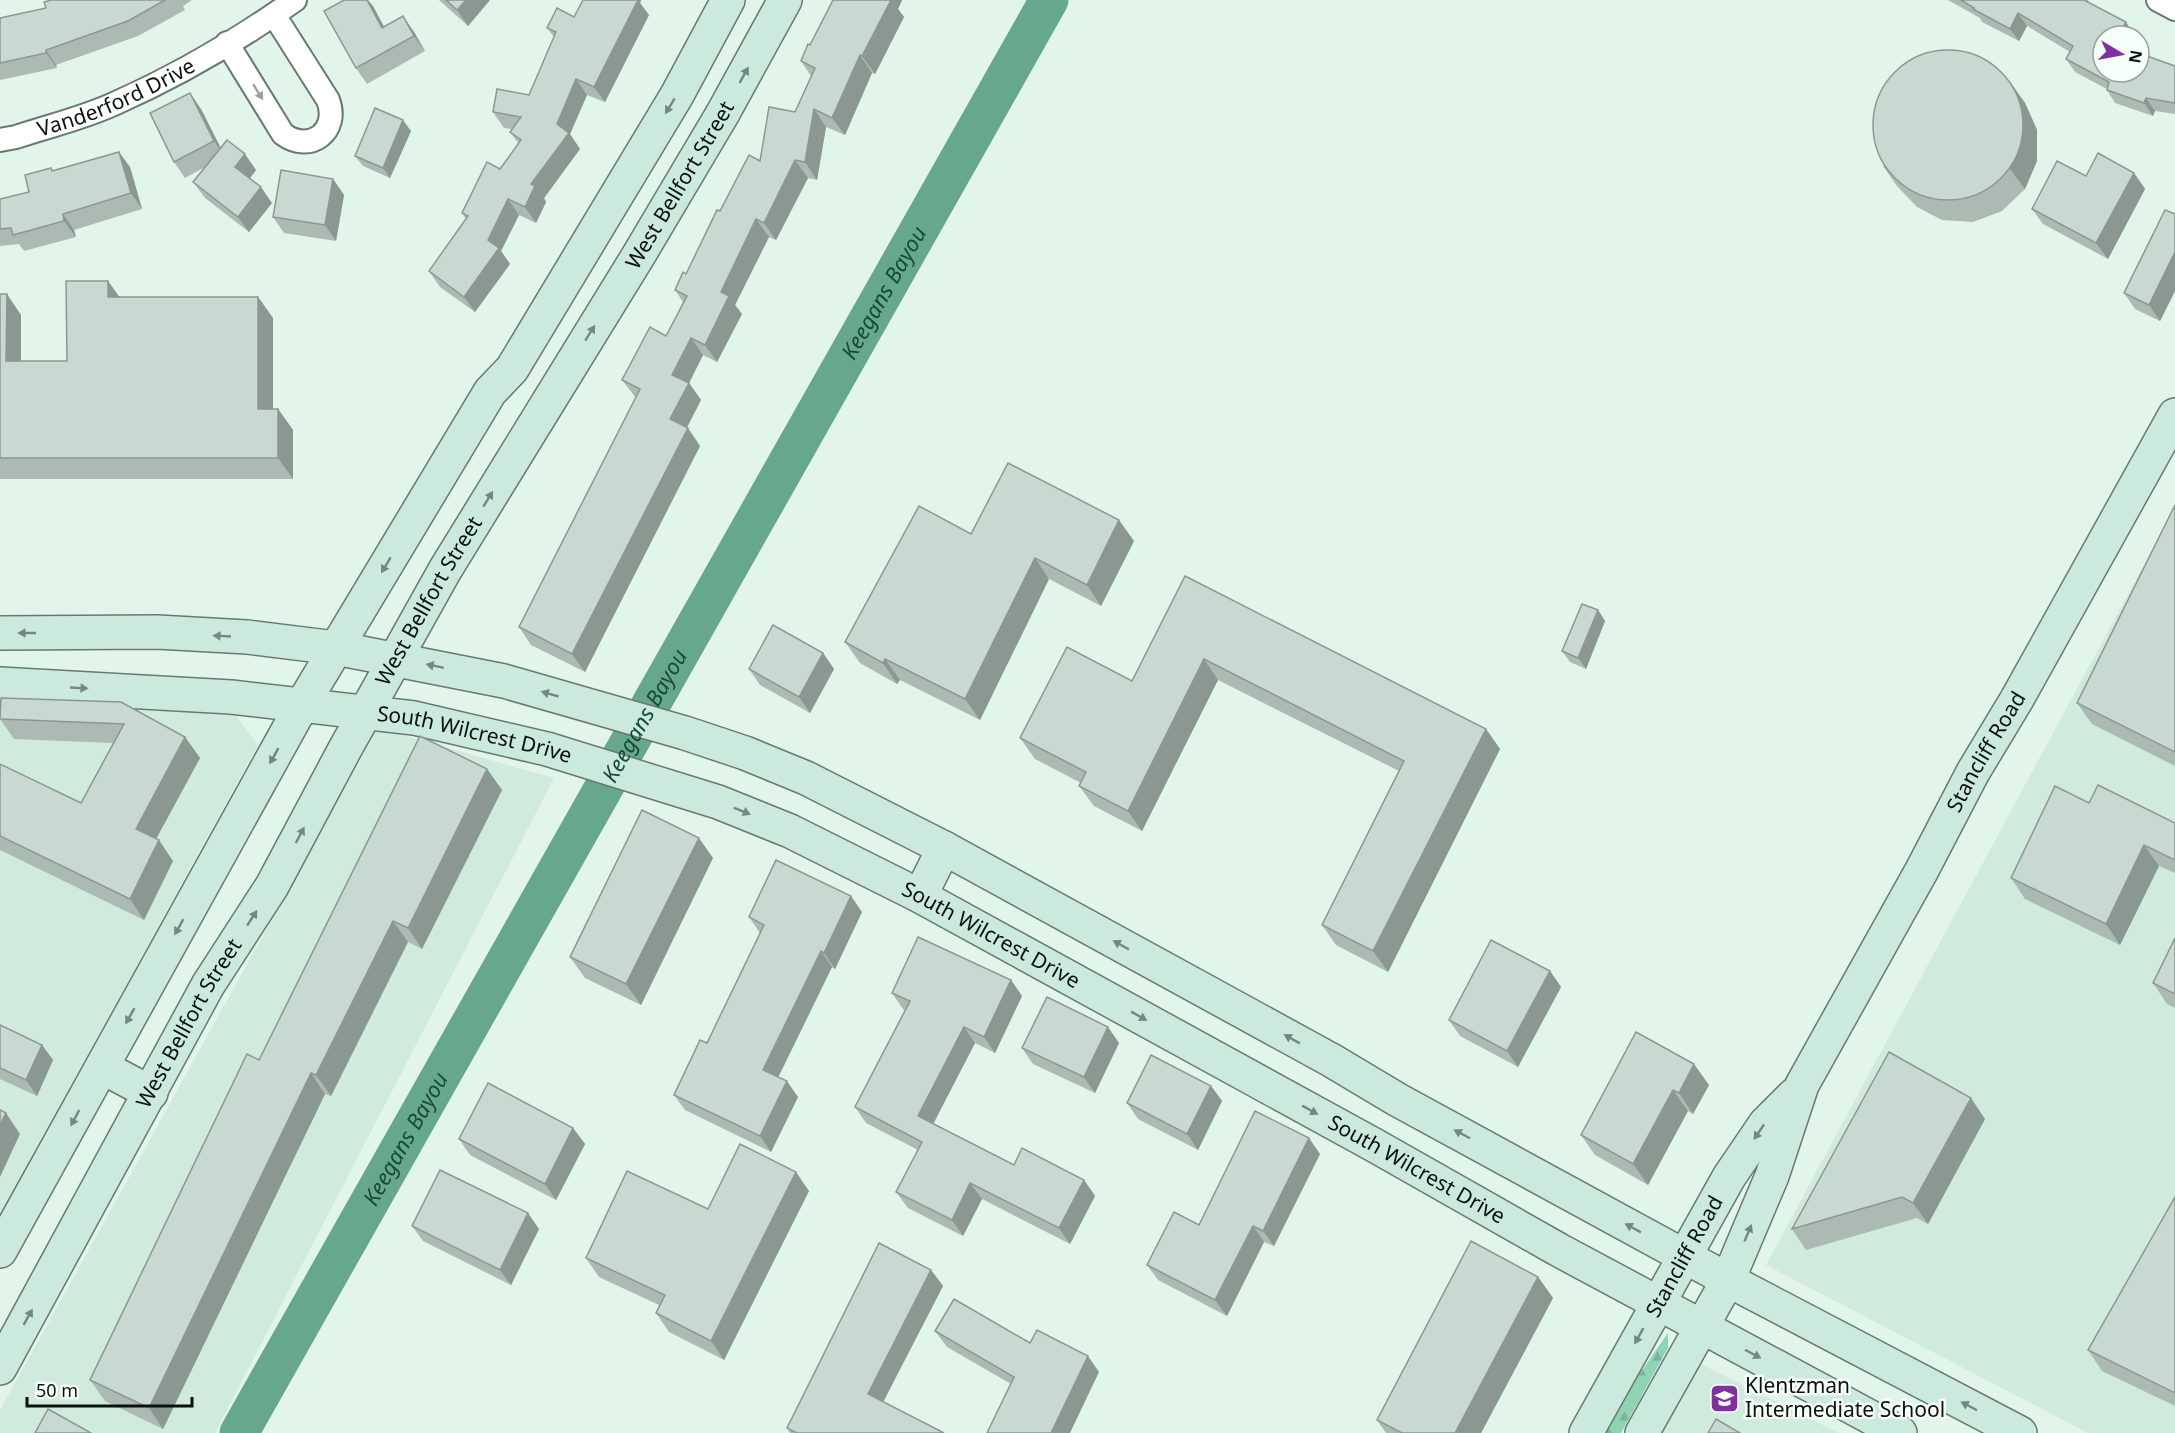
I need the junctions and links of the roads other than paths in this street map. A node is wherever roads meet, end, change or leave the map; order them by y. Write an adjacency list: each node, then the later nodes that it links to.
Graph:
1 (294, 0): 6 (street, Vanderford Drive)
2 (728, 0): 9 (main road, one-way to 9)
3 (785, 0): 10 (main road, West Bellfort Street, one-way to 3)
4 (2158, 0): 5 (street)
5 (2175, 9)
6 (274, 15): 7 (street, Vanderford Drive); 7 (street, one-way to 6)
7 (227, 43): 8 (street, Vanderford Drive)
8 (0, 140)
9 (512, 369): 10 (main road); 13 (main road, one-way to 13)
10 (554, 391): 14 (main road, West Bellfort Street, one-way to 10)
11 (2174, 418): 21 (main road, Stancliff Road)
12 (0, 633): 13 (main road, one-way to 12)
13 (336, 648): 14 (main road); 16 (main road)
14 (395, 658): 17 (main road, West Bellfort Street); 18 (main road, one-way to 14)
15 (0, 684): 16 (main road, South Wilcrest Drive, one-way to 16)
16 (302, 705): 17 (main road, South Wilcrest Drive); 20 (main road, one-way to 20)
17 (366, 713): 19 (main road, South Wilcrest Drive, one-way to 19); 22 (main road, West Bellfort Street, one-way to 17)
18 (944, 848): 19 (main road); 23 (main road, one-way to 18)
19 (920, 896): 24 (main road, South Wilcrest Drive, one-way to 24)
20 (102, 1067): 22 (main road); 25 (main road, one-way to 25)
21 (1799, 1090): 26 (main road, Stancliff Road, one-way to 26); 27 (main road, Stancliff Road, one-way to 21)
22 (151, 1093): 30 (main road, West Bellfort Street, one-way to 22)
23 (1398, 1100): 24 (main road); 26 (main road, one-way to 23)
24 (1374, 1145): 28 (main road, South Wilcrest Drive)
25 (0, 1251)
26 (1684, 1256): 27 (main road); 28 (main road, Stancliff Road)
27 (1728, 1280): 29 (main road, Stancliff Road); 34 (main road, one-way to 27)
28 (1658, 1302): 29 (main road, South Wilcrest Drive); 31 (main road, Stancliff Road, one-way to 31)
29 (1702, 1326): 32 (main road, Stancliff Road); 33 (main road, South Wilcrest Drive, one-way to 33)
30 (0, 1368)
31 (1586, 1433)
32 (1642, 1433)
33 (1900, 1433)
34 (2020, 1433)

